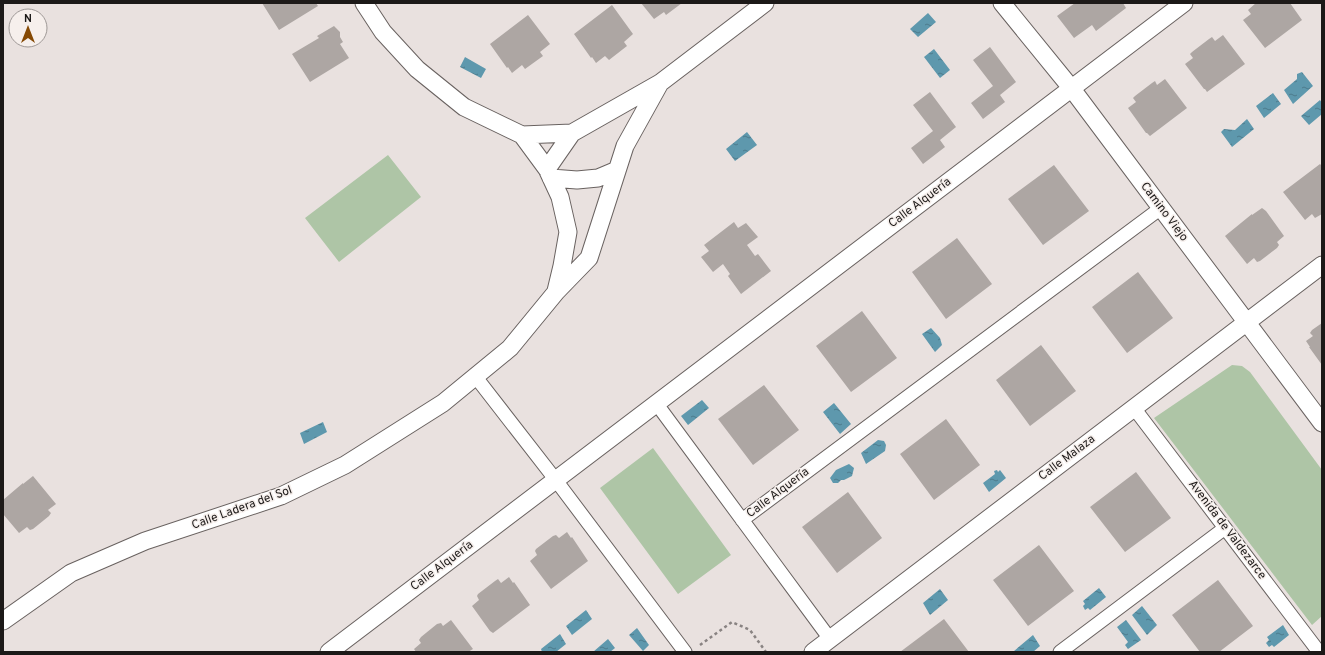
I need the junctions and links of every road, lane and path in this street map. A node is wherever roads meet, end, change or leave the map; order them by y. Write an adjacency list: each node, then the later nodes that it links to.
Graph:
1 (364, 3): 8 (street)
2 (765, 3): 5 (street, Calle Ladera del Sol)
3 (1002, 3): 6 (street, Camino Viejo)
4 (1184, 3): 6 (street, Calle Alquería)
5 (660, 83): 7 (street, Calle Ladera del Sol); 9 (street, Calle Ladera del Sol)
6 (1072, 88): 11 (street, Camino Viejo); 16 (street, Calle Alquería)
7 (572, 133): 8 (street, Calle Ladera del Sol); 10 (street, Calle Ladera del Sol)
8 (522, 135): 10 (street, Calle Ladera del Sol)
9 (617, 170): 10 (street); 13 (street, Calle Ladera del Sol)
10 (549, 174): 13 (street, Calle Ladera del Sol)
11 (1161, 208): 14 (street, Camino Viejo); 20 (street, Calle Alquería)
12 (1322, 265): 14 (street, Calle Malaza)
13 (556, 292): 15 (street, Calle Ladera del Sol)
14 (1247, 322): 17 (street, Calle Malaza); 18 (street, Camino Viejo)
15 (475, 376): 19 (street); 22 (street, Calle Ladera del Sol)
16 (656, 403): 19 (street, Calle Alquería); 20 (street, Calle Alquería)
17 (1134, 408): 21 (street, Avenida de Valdezarce); 23 (street, Calle Malaza)
18 (1322, 423)
19 (555, 479): 24 (street); 25 (street, Calle Alquería)
20 (742, 520): 23 (street, Calle Alquería)
21 (1225, 528): 28 (street); 29 (street, Avenida de Valdezarce)
22 (3, 621)
23 (830, 639): 27 (street, Calle Malaza)
24 (690, 650): 26 (path)
25 (329, 652)
26 (766, 652)
27 (813, 652)
28 (1060, 652)
29 (1319, 652)

